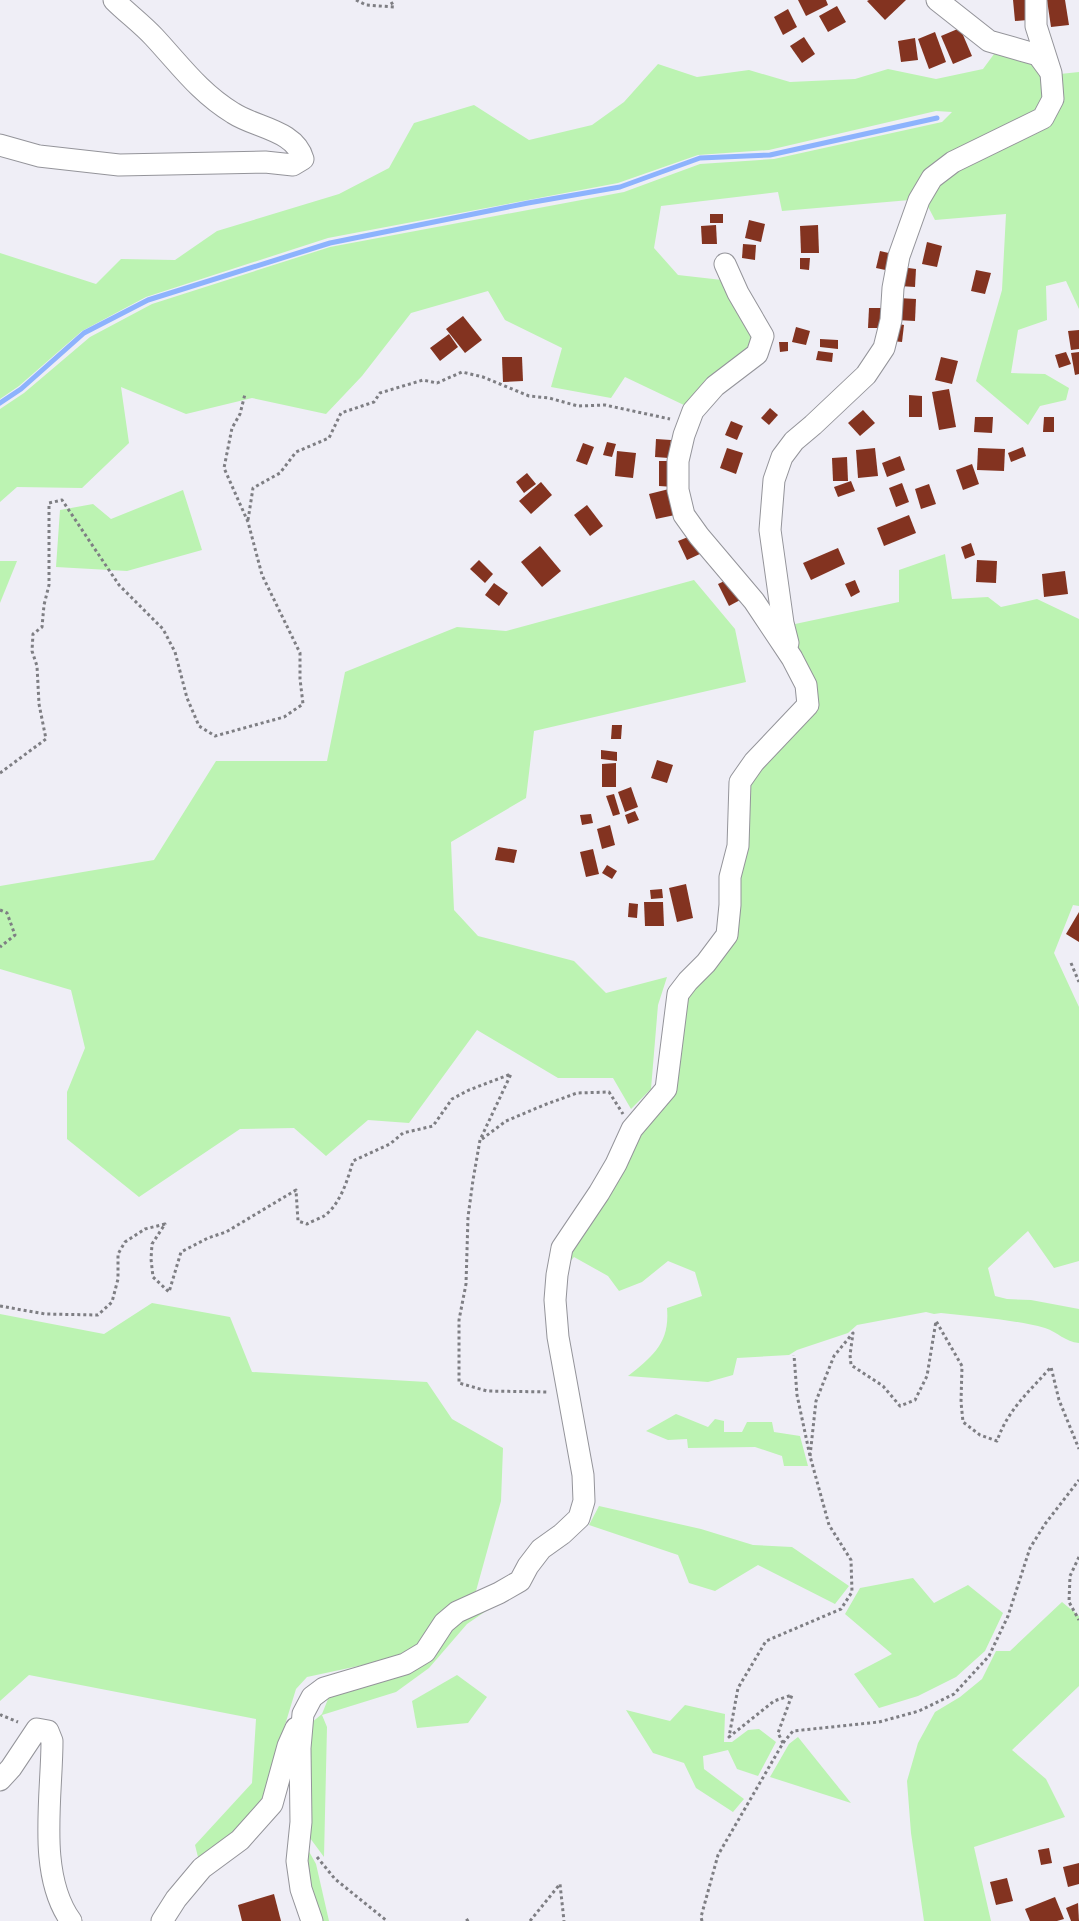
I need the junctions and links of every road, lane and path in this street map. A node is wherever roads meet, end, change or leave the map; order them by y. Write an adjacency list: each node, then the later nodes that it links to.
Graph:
1 (114, 0): 7 (street)
2 (356, 0): 3 (path)
3 (390, 0)
4 (937, 0): 6 (street)
5 (1036, 0): 6 (street)
6 (1052, 73): 12 (street)
7 (0, 145)
8 (725, 264): 10 (street)
9 (245, 394): 11 (path)
10 (689, 423): 11 (path); 12 (street)
11 (248, 522): 13 (path)
12 (792, 658): 18 (street)
13 (0, 773)
14 (0, 910): 15 (path)
15 (0, 947)
16 (1071, 963): 17 (path)
17 (1079, 982)
18 (632, 1129): 19 (path); 22 (street)
19 (480, 1140): 20 (path); 22 (path)
20 (0, 1306)
21 (794, 1355): 24 (path)
22 (569, 1394): 28 (street)
23 (1079, 1449): 24 (path)
24 (810, 1456): 29 (path)
25 (1079, 1480): 29 (path)
26 (1079, 1557): 27 (path)
27 (1079, 1620)
28 (303, 1714): 31 (street); 33 (street)
29 (783, 1743): 38 (path)
30 (0, 1780): 32 (street)
31 (300, 1834): 34 (street); 35 (path)
32 (71, 1921)
33 (162, 1921)
34 (312, 1921)
35 (387, 1921)
36 (530, 1921): 37 (path)
37 (564, 1921)
38 (702, 1921)

